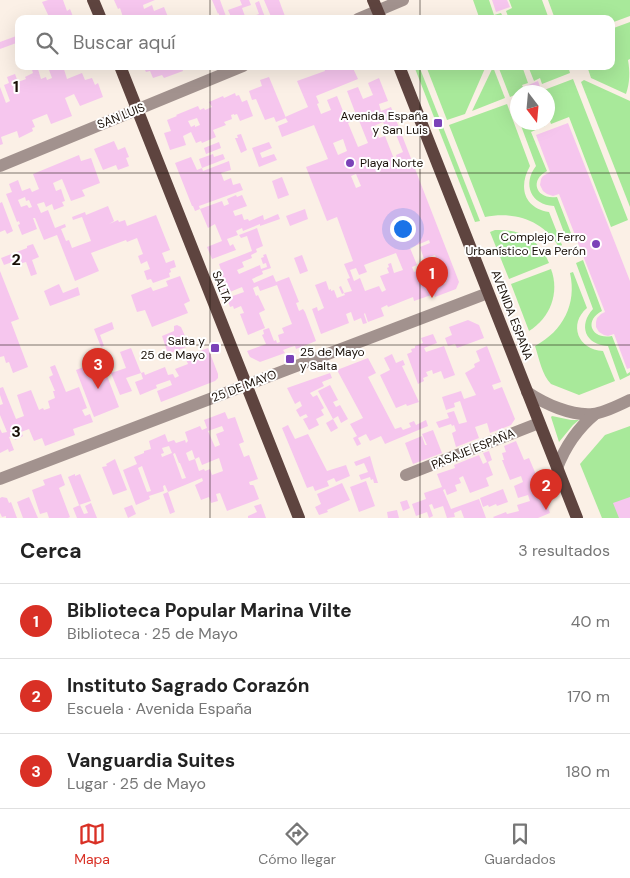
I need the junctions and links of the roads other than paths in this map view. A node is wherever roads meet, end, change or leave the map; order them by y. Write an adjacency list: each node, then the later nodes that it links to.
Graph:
1 (93, 0): 4 (main road)
2 (403, 0): 3 (street)
3 (377, 10)
4 (99, 15)
5 (122, 70): 8 (main road, SALTA)
6 (232, 70): 8 (street, SAN LUIS)
7 (401, 70): 10 (main road, AVENIDA ESPAÑA)
8 (137, 110): 9 (street, SAN LUIS); 11 (main road, SALTA)
9 (0, 166)
10 (488, 293): 11 (street, 25 DE MAYO); 12 (main road, AVENIDA ESPAÑA)
11 (246, 385): 18 (street, 25 DE MAYO); 19 (main road, SALTA)
12 (527, 392): 14 (street); 15 (main road, AVENIDA ESPAÑA)
13 (630, 400): 14 (street)
14 (595, 414): 16 (street)
15 (539, 423): 16 (main road, AVENIDA ESPAÑA); 17 (street, PASAJE ESPAÑA)
16 (557, 468): 20 (main road, AVENIDA ESPAÑA)
17 (406, 475)
18 (0, 479)
19 (299, 518)
20 (576, 518)

